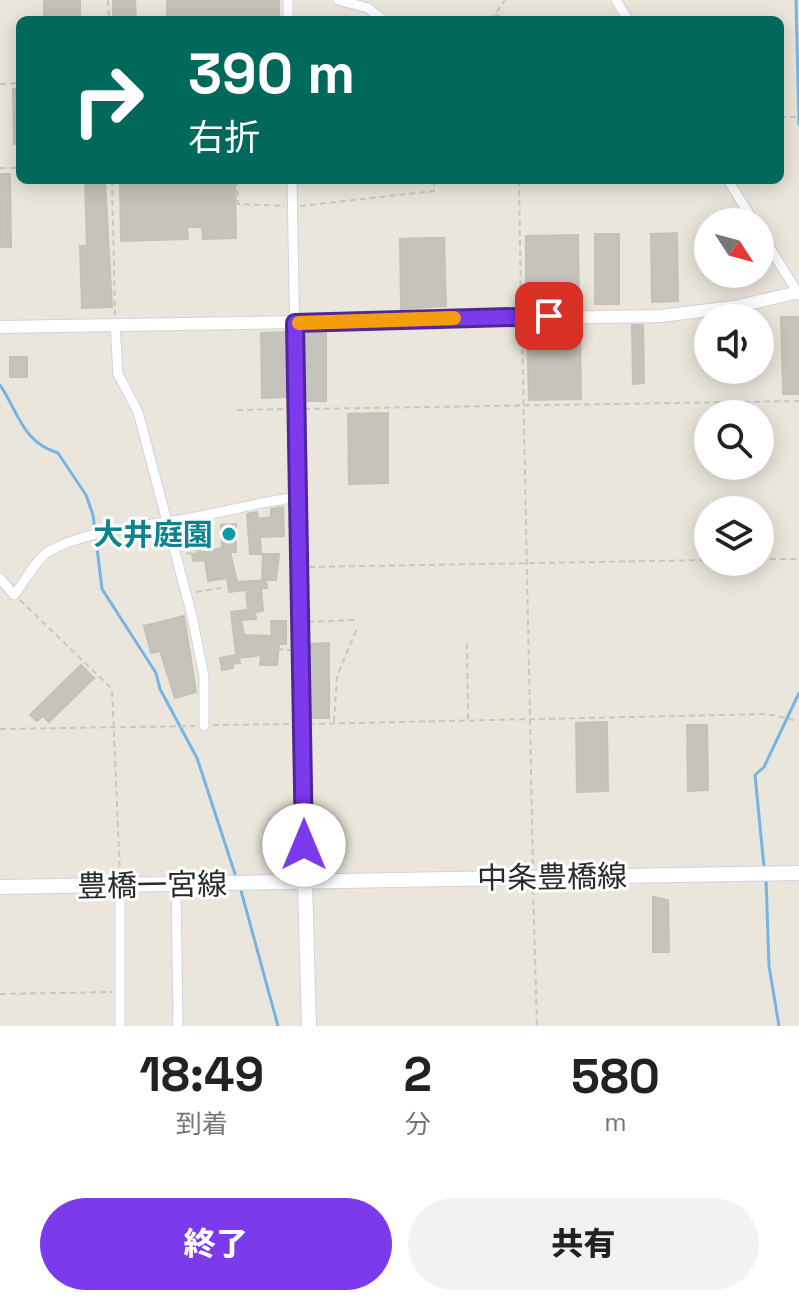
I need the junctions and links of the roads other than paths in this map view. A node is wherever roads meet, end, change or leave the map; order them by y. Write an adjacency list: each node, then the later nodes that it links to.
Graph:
1 (338, 0): 2 (street)
2 (378, 16)
3 (292, 184): 8 (street)
4 (730, 184): 5 (street)
5 (745, 208)
6 (774, 254): 7 (street)
7 (799, 293): 8 (street)
8 (295, 323): 9 (street); 11 (street)
9 (115, 324): 10 (street); 12 (street)
10 (0, 327)
11 (299, 497): 12 (street); 16 (street)
12 (167, 521): 13 (street); 14 (street)
13 (0, 578)
14 (204, 726)
15 (799, 873): 16 (main road, 中条豊橋線)
16 (305, 883): 17 (main road, 豊橋一宮線); 22 (main road)
17 (176, 885): 19 (main road, 豊橋一宮線); 21 (street)
18 (0, 887): 19 (main road, 豊橋一宮線)
19 (120, 887): 20 (street)
20 (120, 1026)
21 (178, 1026)
22 (309, 1026)

